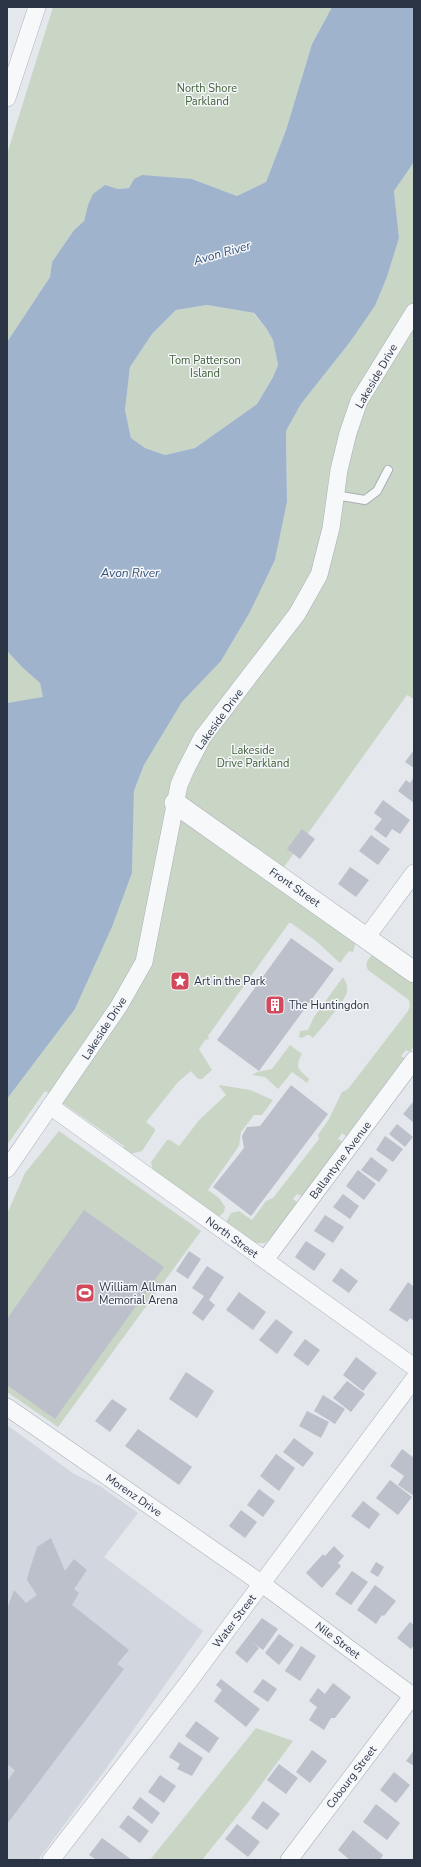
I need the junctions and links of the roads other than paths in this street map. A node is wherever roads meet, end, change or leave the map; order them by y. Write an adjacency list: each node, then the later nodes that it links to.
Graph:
1 (37, 7): 2 (street)
2 (7, 98)
3 (414, 312): 5 (street, Lakeside Drive)
4 (388, 470): 5 (lane)
5 (335, 495): 6 (street, Lakeside Drive)
6 (175, 803): 8 (street, Front Street); 11 (street, Lakeside Drive)
7 (414, 872): 8 (street)
8 (366, 938): 9 (street, Front Street)
9 (414, 972)
10 (414, 1060): 13 (street, Ballantyne Avenue)
11 (50, 1106): 12 (street, Lakeside Drive); 13 (street, North Street)
12 (7, 1169)
13 (265, 1260): 14 (street, North Street)
14 (414, 1367)
15 (414, 1378): 17 (street, Water Street)
16 (7, 1407): 17 (street, Morenz Drive)
17 (261, 1583): 18 (street, Nile Street); 19 (street, Water Street)
18 (413, 1696): 20 (street, Cobourg Street)
19 (51, 1860)
20 (289, 1860)

